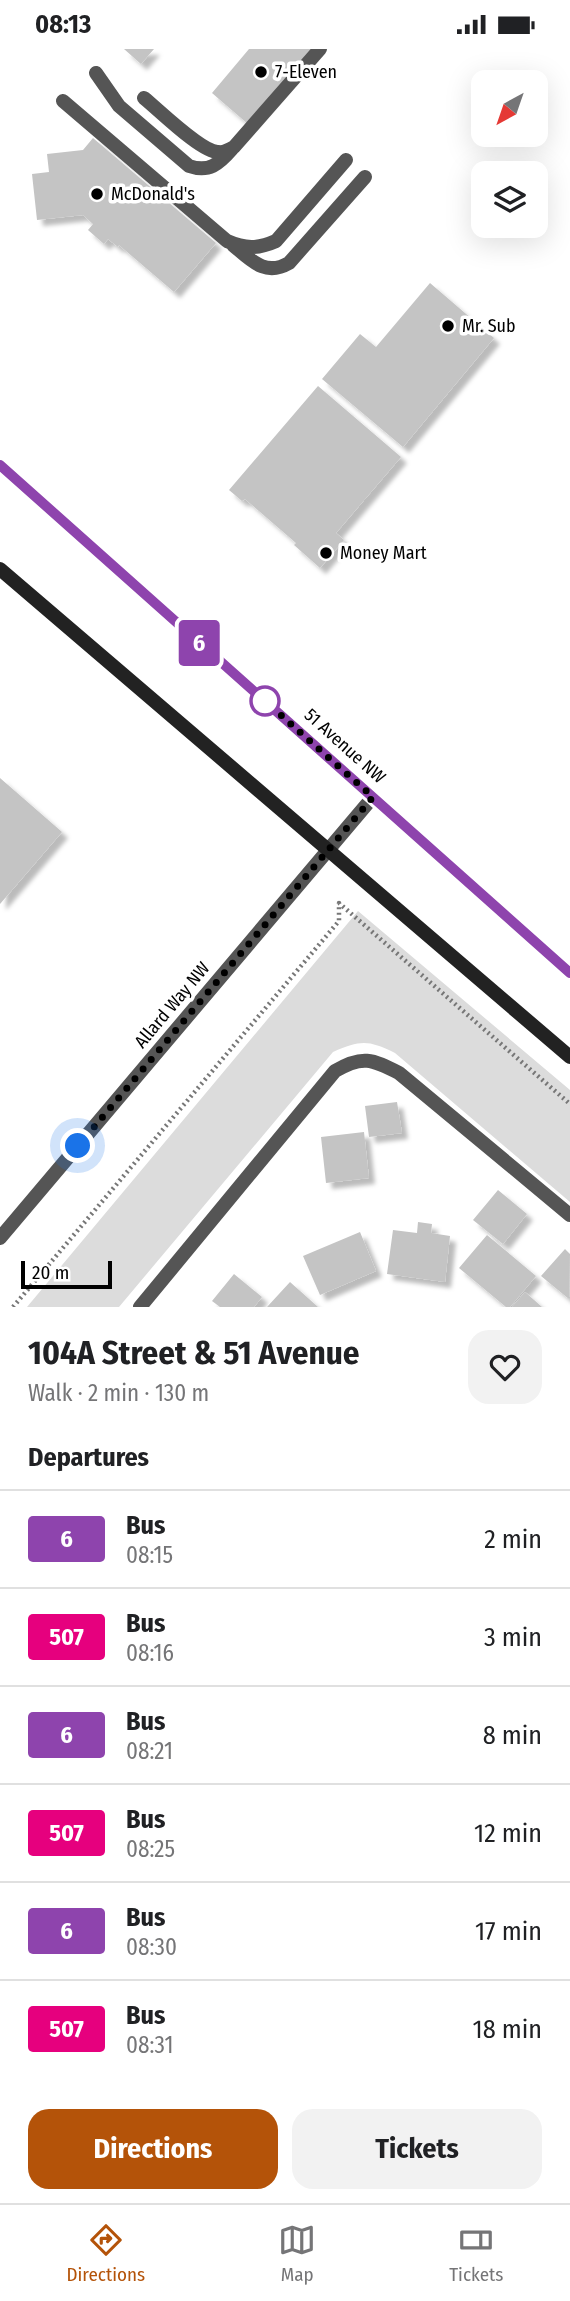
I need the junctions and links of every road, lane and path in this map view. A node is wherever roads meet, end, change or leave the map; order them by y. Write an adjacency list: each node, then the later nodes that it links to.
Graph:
1 (320, 49): 5 (street)
2 (96, 73): 5 (street)
3 (144, 98): 5 (street)
4 (63, 101): 8 (street)
5 (234, 147)
6 (346, 160): 8 (street)
7 (365, 177): 8 (street)
8 (227, 241)
9 (0, 465): 11 (main road, 51 Avenue NW)
10 (0, 569): 12 (main road)
11 (373, 797): 12 (street, Allard Way NW); 13 (main road, 51 Avenue NW)
12 (327, 851): 14 (main road); 17 (street, Allard Way NW)
13 (570, 973)
14 (570, 1057)
15 (570, 1104): 18 (path)
16 (570, 1215): 19 (street)
17 (0, 1238)
18 (13, 1307)
19 (140, 1307)

